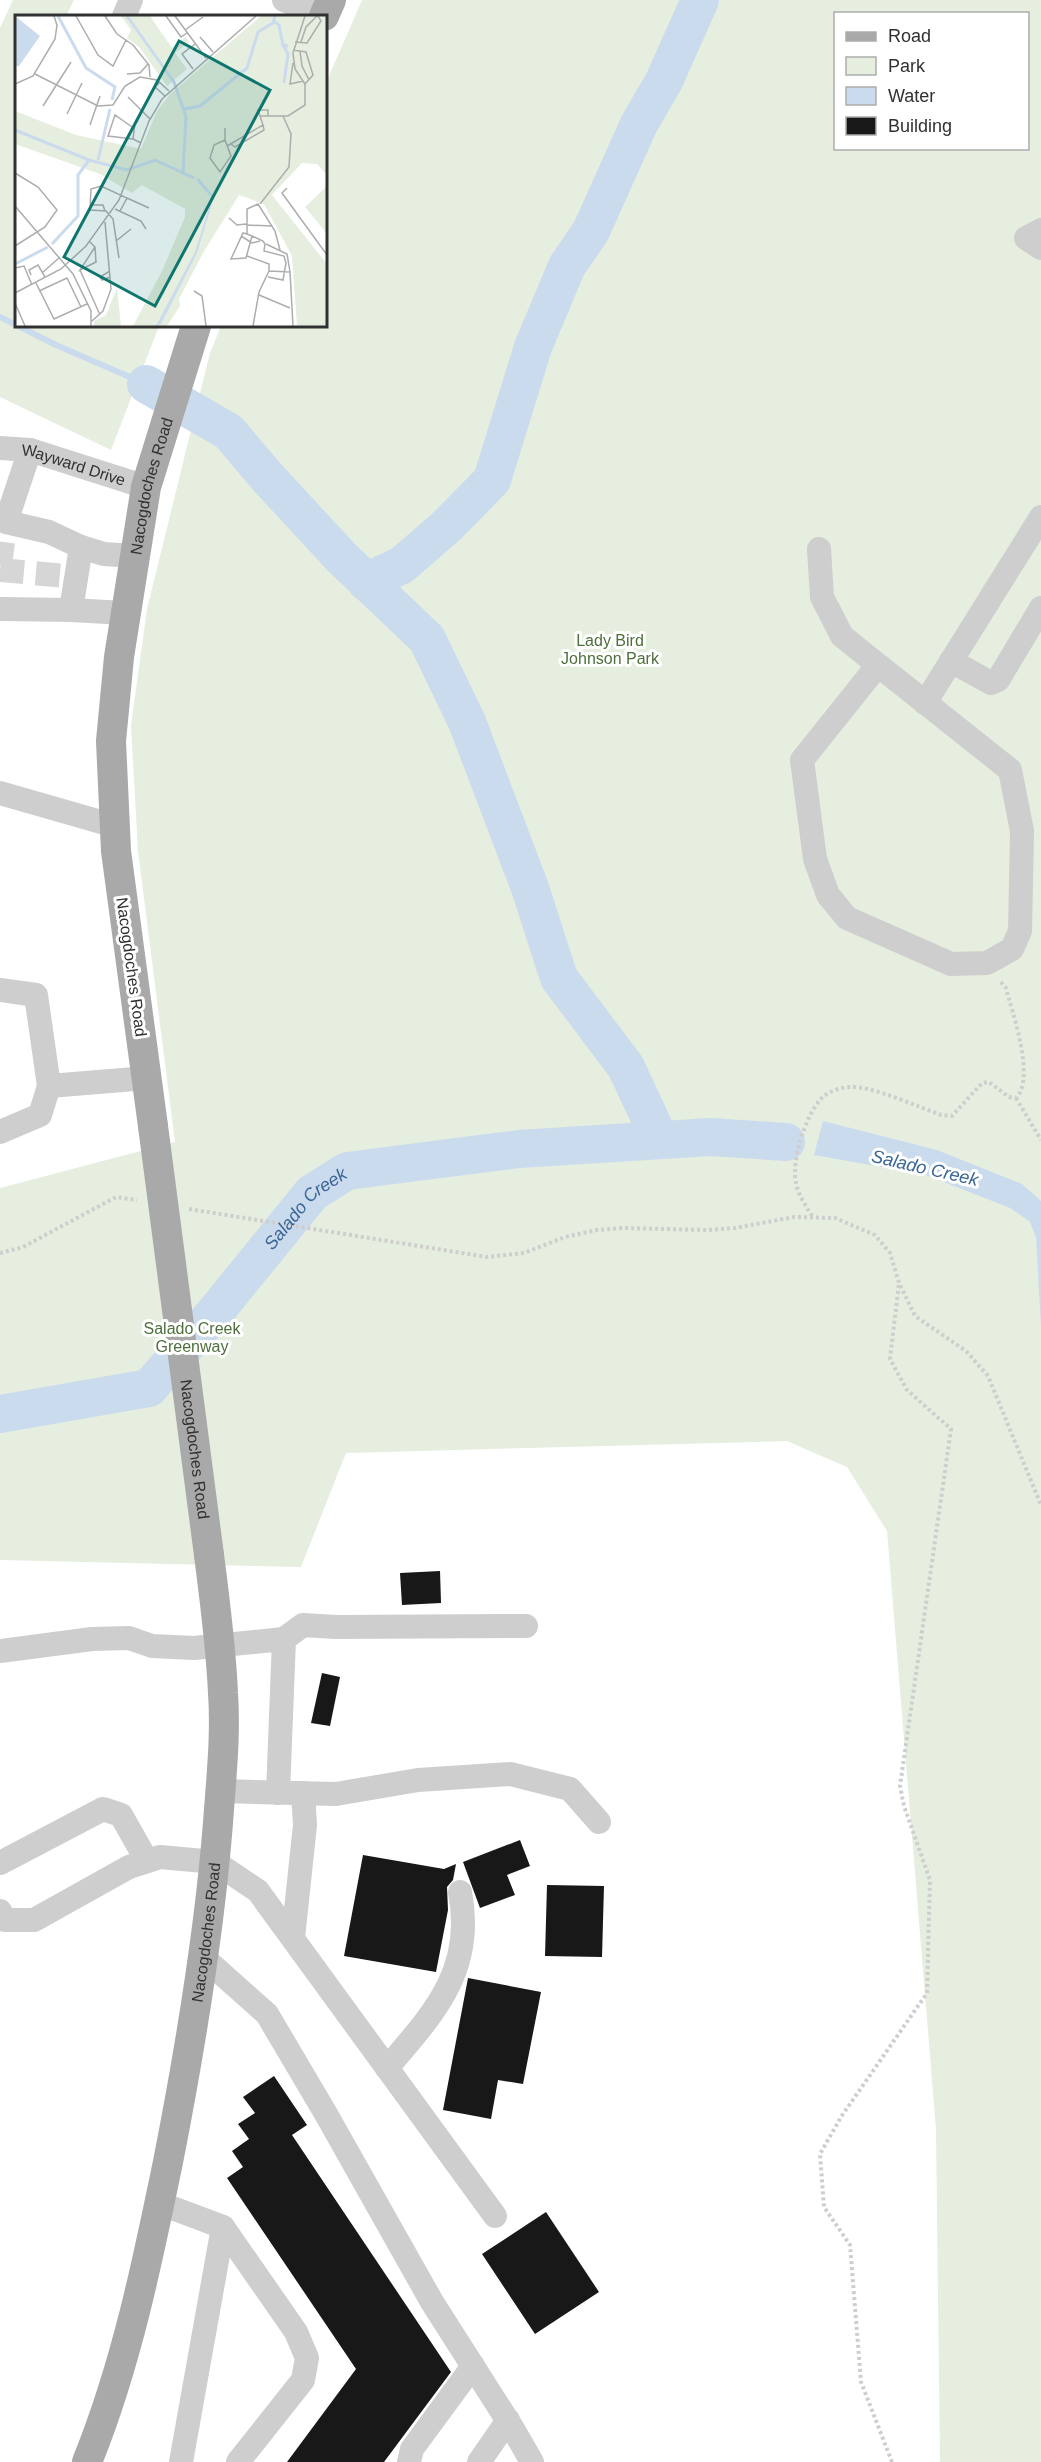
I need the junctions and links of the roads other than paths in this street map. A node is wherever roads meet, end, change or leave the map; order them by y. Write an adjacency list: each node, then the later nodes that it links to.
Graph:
1 (131, 0): 4 (street)
2 (284, 0): 5 (street)
3 (331, 0): 6 (main road)
4 (124, 15)
5 (322, 15)
6 (324, 15)
7 (1041, 230): 8 (street)
8 (1041, 248)
9 (195, 329): 12 (main road, Nacogdoches Road)
10 (0, 448): 11 (street, Wayward Drive)
11 (30, 450): 12 (street, Wayward Drive); 13 (street)
12 (146, 487): 17 (main road, Nacogdoches Road)
13 (8, 496): 15 (street)
14 (1041, 517): 22 (street)
15 (81, 547): 17 (street); 20 (street)
16 (819, 549): 23 (street)
17 (134, 556): 21 (main road, Nacogdoches Road)
18 (1041, 608): 22 (street)
19 (0, 609): 20 (street)
20 (71, 610): 21 (street)
21 (125, 613): 26 (main road, Nacogdoches Road)
22 (951, 661): 24 (street)
23 (878, 665): 24 (street); 24 (street)
24 (926, 703)
25 (0, 793): 26 (street)
26 (115, 826): 28 (main road, Nacogdoches Road)
27 (0, 990): 29 (street)
28 (147, 1078): 29 (street); 33 (main road, Nacogdoches Road, bridge)
29 (50, 1086): 30 (street)
30 (0, 1132)
31 (526, 1626): 32 (street)
32 (284, 1639): 33 (street); 36 (street)
33 (219, 1644): 34 (street); 35 (main road, Nacogdoches Road)
34 (0, 1651)
35 (220, 1791): 36 (street); 40 (main road, Nacogdoches Road)
36 (278, 1793): 37 (street)
37 (303, 1793): 38 (street); 44 (street)
38 (599, 1822)
39 (147, 1861): 40 (street); 41 (street); 43 (street)
40 (215, 1862): 44 (street); 45 (main road, Nacogdoches Road)
41 (0, 1863)
42 (460, 1892): 46 (street)
43 (0, 1911)
44 (292, 1938): 46 (street)
45 (204, 1958): 47 (main road, Nacogdoches Road); 50 (street)
46 (387, 2068): 48 (street)
47 (159, 2203): 49 (street); 52 (main road, Nacogdoches Road)
48 (495, 2216)
49 (223, 2227): 53 (street); 54 (street)
50 (473, 2366): 51 (street); 55 (street)
51 (508, 2420): 56 (street); 57 (street)
52 (87, 2462)
53 (181, 2462)
54 (238, 2462)
55 (409, 2462)
56 (479, 2462)
57 (532, 2462)

